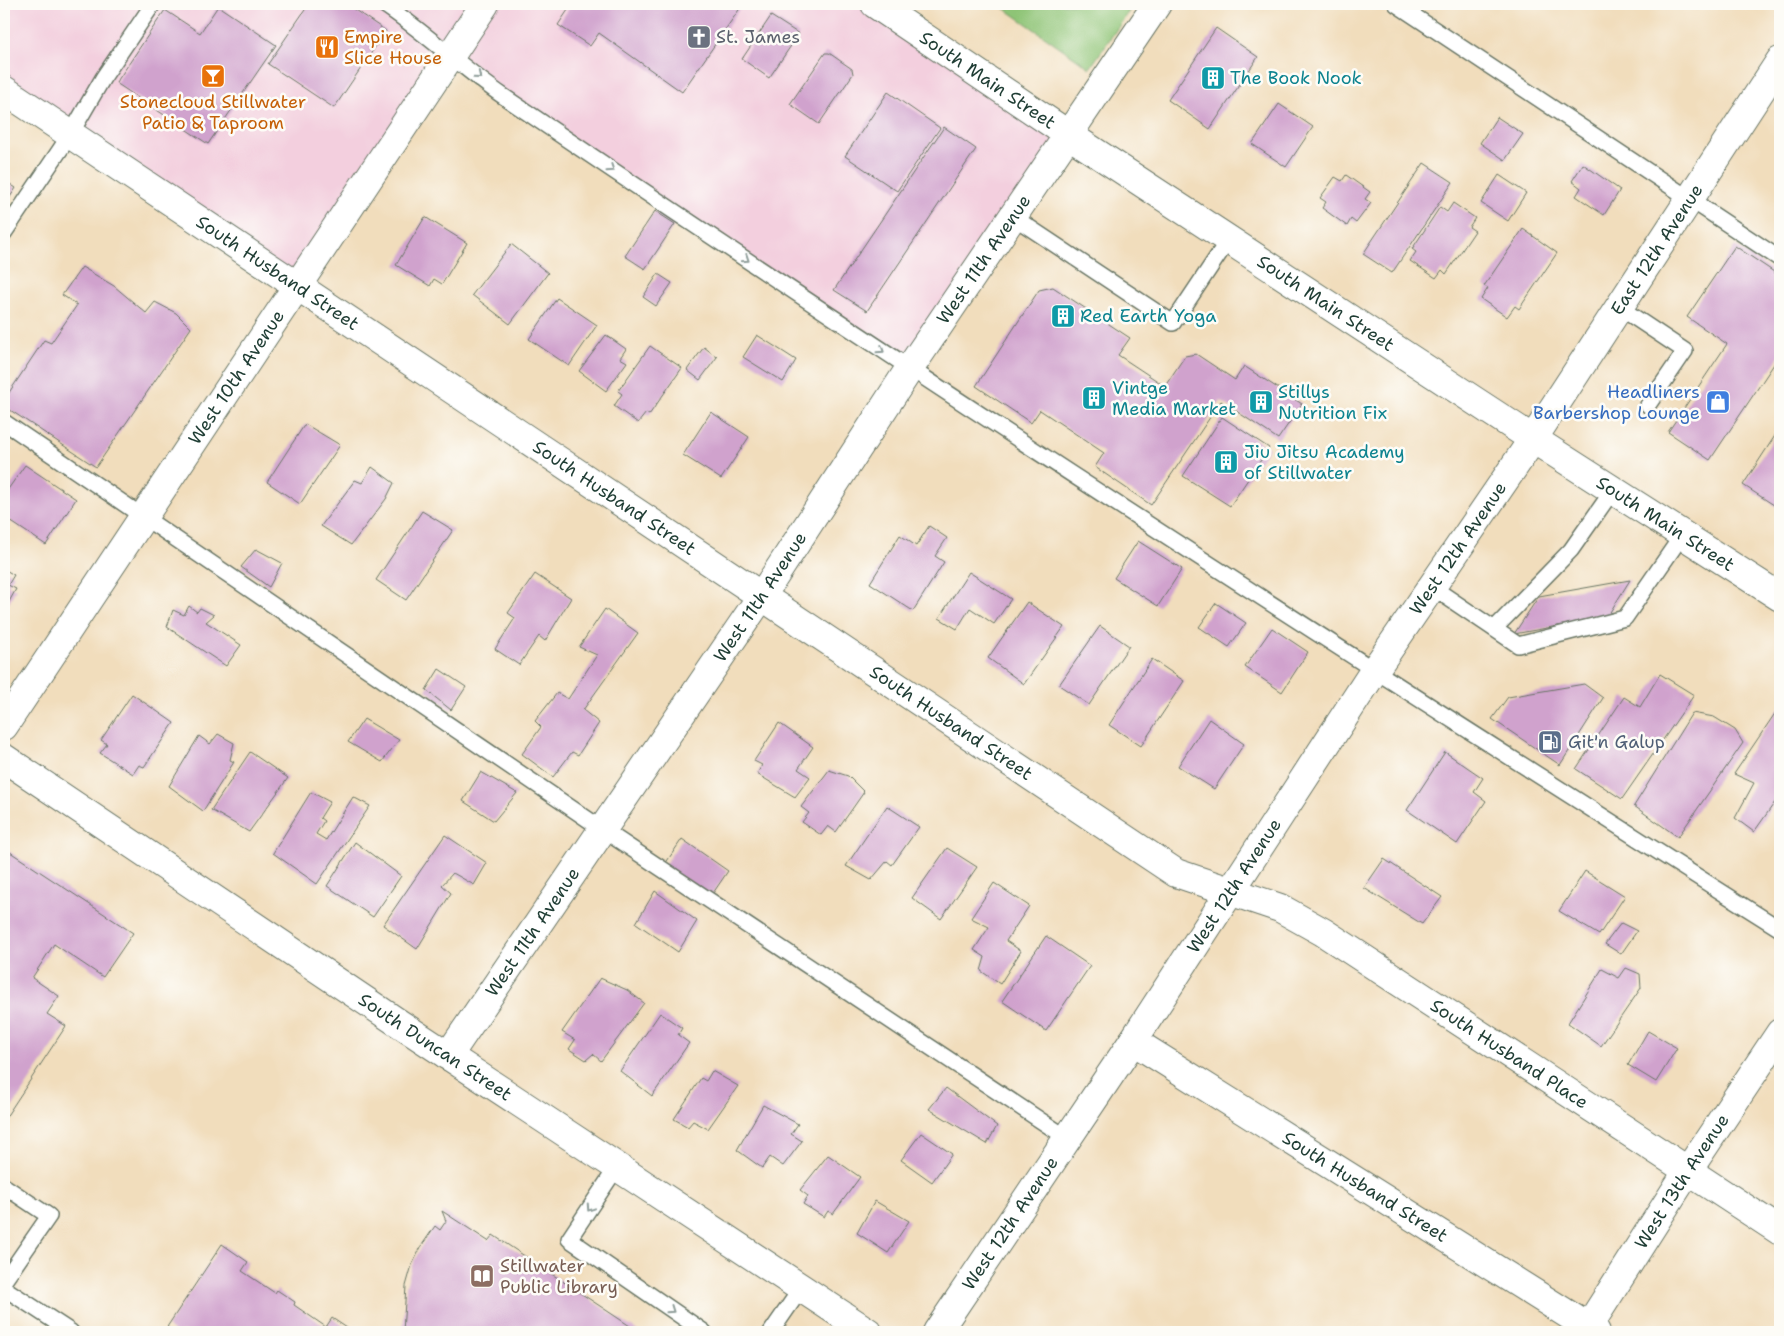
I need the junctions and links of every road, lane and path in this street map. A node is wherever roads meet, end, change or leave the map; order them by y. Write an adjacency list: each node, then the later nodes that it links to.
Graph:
1 (153, 4): 10 (lane)
2 (383, 4): 7 (lane)
3 (486, 4): 7 (street, West 10th Avenue)
4 (875, 4): 11 (street, South Main Street)
5 (1157, 4): 11 (street, West 11th Avenue)
6 (1396, 4): 12 (lane)
7 (452, 55): 17 (street, West 10th Avenue); 19 (lane, one-way to 19)
8 (1780, 61): 12 (street, East 12th Avenue)
9 (4, 90): 10 (street, South Husband Street)
10 (70, 135): 14 (lane); 17 (street, South Husband Street)
11 (1069, 135): 13 (street, West 11th Avenue); 15 (street, South Main Street)
12 (1689, 198): 16 (lane); 18 (street, East 12th Avenue)
13 (1012, 216): 15 (lane); 19 (street, West 11th Avenue)
14 (4, 233)
15 (1230, 238): 22 (street, South Main Street)
16 (1780, 259)
17 (298, 286): 24 (street, West 10th Avenue); 27 (street, South Husband Street)
18 (1619, 307): 20 (lane); 22 (street, East 12th Avenue)
19 (910, 368): 27 (street, West 11th Avenue); 30 (lane)
20 (1648, 406)
21 (4, 422): 24 (lane)
22 (1533, 439): 23 (street, South Main Street); 26 (street, West 12th Avenue)
23 (1613, 490): 25 (street, South Main Street); 29 (lane)
24 (145, 516): 31 (street, West 10th Avenue); 33 (lane)
25 (1683, 534): 28 (street, South Main Street); 29 (lane)
26 (1432, 587): 29 (lane); 30 (street, West 12th Avenue)
27 (760, 597): 33 (street, West 11th Avenue); 34 (street, South Husband Street)
28 (1780, 597)
29 (1494, 629)
30 (1374, 671): 34 (street, West 12th Avenue); 35 (lane)
31 (4, 726)
32 (4, 758): 38 (street, South Duncan Street)
33 (602, 830): 38 (street, West 11th Avenue); 39 (lane)
34 (1230, 891): 37 (street, West 12th Avenue); 41 (street, South Husband Place)
35 (1780, 929)
36 (1780, 1033): 41 (street, West 13th Avenue)
37 (1133, 1041): 39 (street, West 12th Avenue); 47 (street, South Husband Street)
38 (448, 1056): 40 (street, South Duncan Street)
39 (1067, 1138): 52 (street, West 12th Avenue)
40 (617, 1167): 46 (street, South Duncan Street); 49 (lane, one-way to 49)
41 (1687, 1172): 43 (street, South Husband Place); 47 (street, West 13th Avenue)
42 (4, 1186): 44 (lane)
43 (1780, 1232)
44 (4, 1280)
45 (4, 1288): 48 (lane)
46 (800, 1290): 50 (lane); 51 (street, South Duncan Street)
47 (1590, 1331)
48 (71, 1332)
49 (704, 1332)
50 (771, 1332)
51 (868, 1332)
52 (936, 1332)

